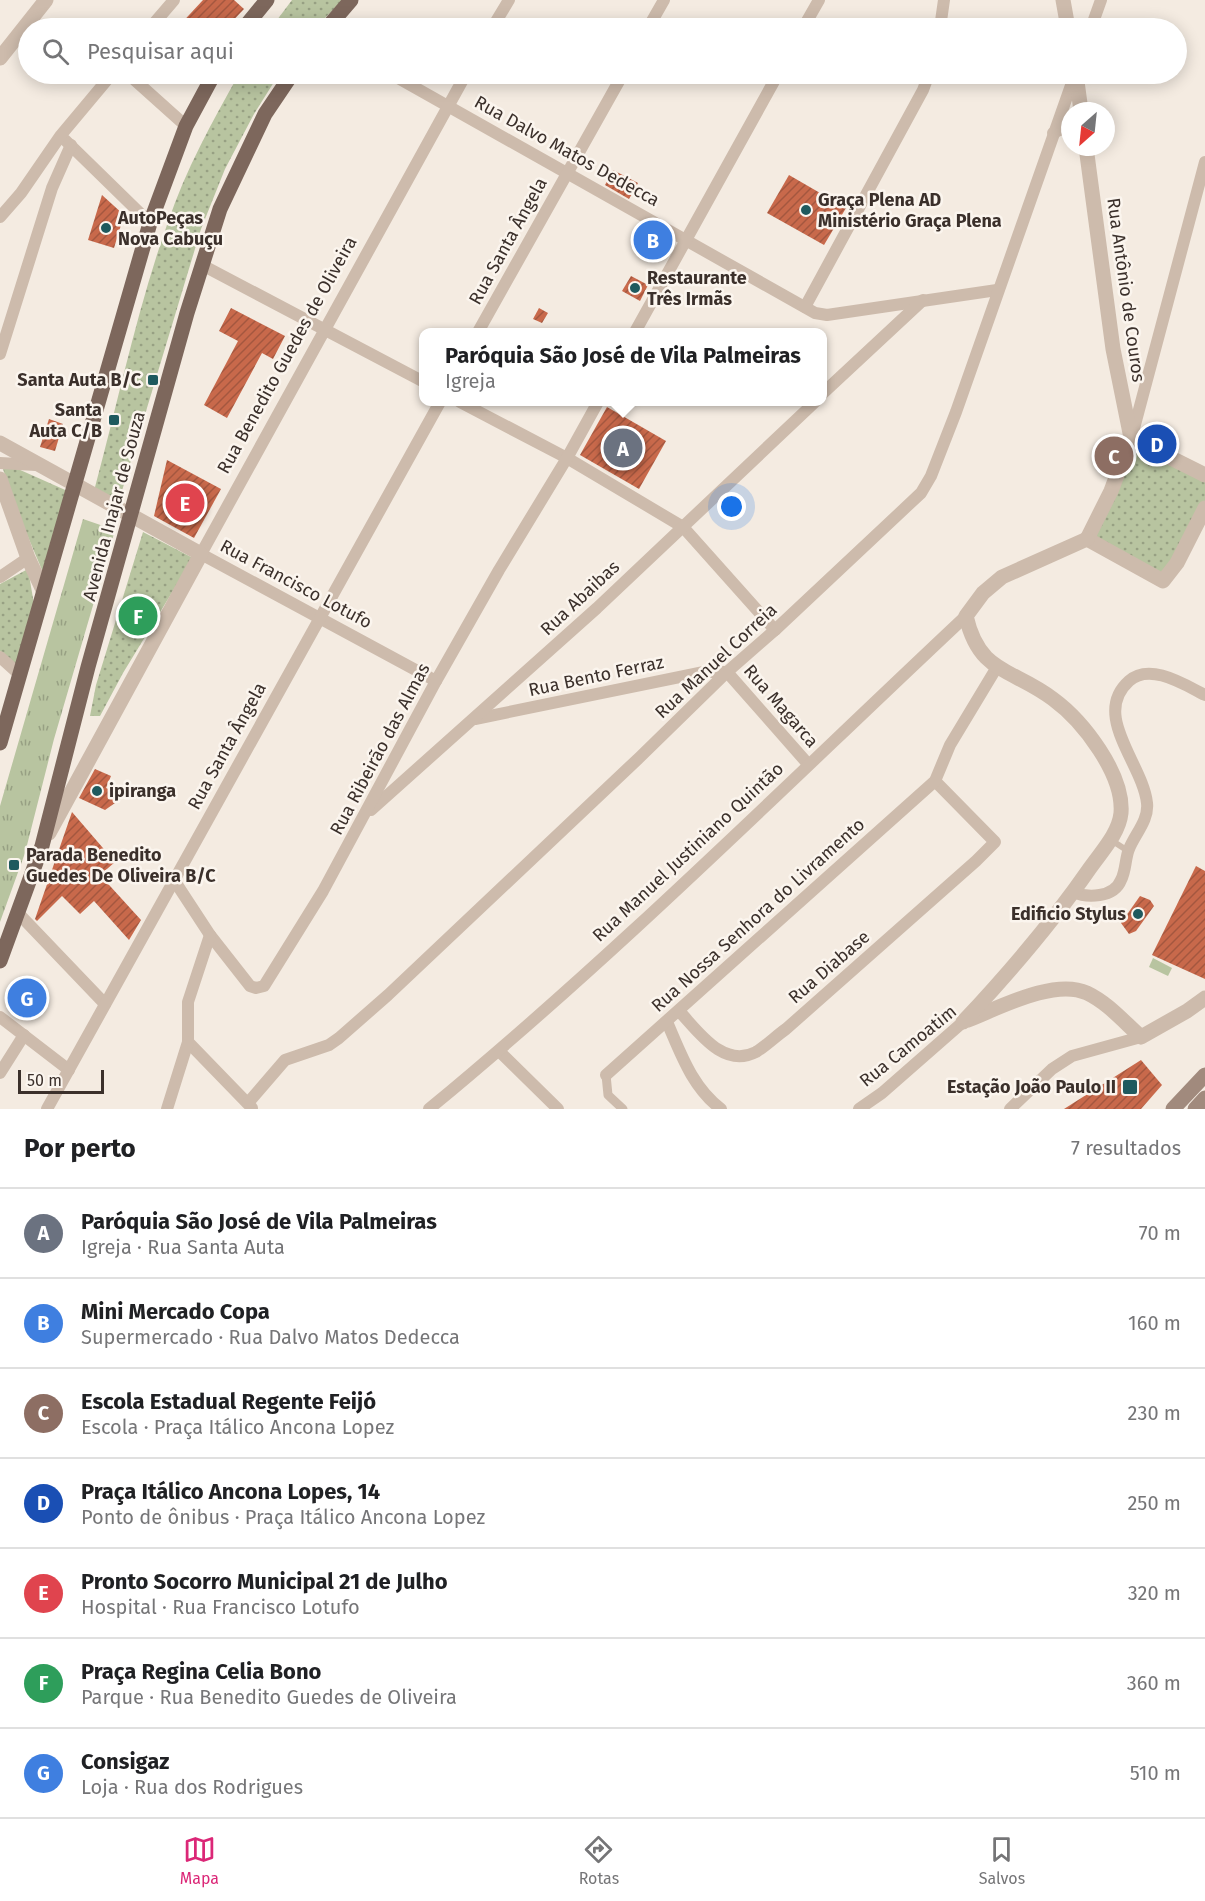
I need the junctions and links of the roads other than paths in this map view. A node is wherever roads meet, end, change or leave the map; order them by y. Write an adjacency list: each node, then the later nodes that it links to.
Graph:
1 (46, 0): 11 (street)
2 (174, 0): 12 (street)
3 (351, 0): 14 (main road)
4 (509, 0): 15 (street)
5 (664, 0): 16 (street)
6 (819, 0): 17 (street)
7 (944, 0): 18 (street)
8 (1063, 0): 19 (street)
9 (1101, 0): 20 (street)
10 (262, 2): 13 (main road)
11 (32, 18)
12 (159, 18)
13 (251, 18)
14 (336, 18)
15 (498, 18)
16 (654, 18)
17 (809, 18)
18 (941, 18)
19 (1066, 18)
20 (1095, 18)
21 (18, 35): 22 (street)
22 (0, 58)
23 (104, 84): 39 (street)
24 (139, 84): 36 (street)
25 (209, 84): 36 (main road)
26 (285, 84): 47 (main road, Avenida Inajar de Souza)
27 (410, 84): 35 (street, Rua Dalvo Matos Dedecca)
28 (460, 84): 35 (street, Rua Benedito Guedes de Oliveira)
29 (617, 84): 43 (street, Rua Santa Ângela)
30 (772, 84): 46 (street)
31 (925, 84): 50 (street)
32 (1071, 84): 38 (street, Rua Manuel Correia)
33 (1077, 84): 34 (street)
34 (1080, 102)
35 (448, 104): 43 (street, Rua Dalvo Matos Dedecca); 53 (street, Rua Benedito Guedes de Oliveira)
36 (186, 126): 45 (main road)
37 (1061, 129): 38 (street)
38 (1053, 133): 48 (street, Rua Manuel Correia)
39 (61, 135): 40 (street); 44 (street)
40 (70, 145): 45 (street); 54 (street)
41 (1087, 156): 61 (street, Rua Antônio de Couros)
42 (1205, 162): 61 (street)
43 (566, 172): 46 (street, Rua Dalvo Matos Dedecca); 51 (street, Rua Santa Ângela)
44 (0, 218)
45 (150, 223): 68 (main road)
46 (686, 237): 50 (street, Rua Dalvo Matos Dedecca); 52 (street)
47 (202, 265): 53 (street); 70 (main road, Avenida Inajar de Souza)
48 (997, 290): 49 (street, Rua Dalvo Matos Dedecca); 79 (street, Rua Manuel Correia)
49 (923, 300): 50 (street, Rua Dalvo Matos Dedecca); 56 (street)
50 (805, 308)
51 (481, 328)
52 (637, 328)
53 (323, 329): 55 (street); 73 (street, Rua Benedito Guedes de Oliveira)
54 (0, 354)
55 (419, 380)
56 (827, 389)
57 (438, 406): 78 (street, Rua Santa Ângela)
58 (468, 406): 63 (street)
59 (596, 406): 63 (street, Rua Ribeirão das Almas)
60 (811, 406): 71 (street, Rua Abaibas)
61 (1131, 438): 66 (street); 72 (street)
62 (0, 443): 65 (street, Rua Francisco Lotufo)
63 (567, 458): 71 (street); 84 (street, Rua Ribeirão das Almas)
64 (0, 463): 65 (street)
65 (43, 467): 68 (street, Rua Francisco Lotufo)
66 (1205, 475)
67 (0, 479): 74 (street)
68 (75, 485): 70 (street, Rua Francisco Lotufo); 76 (main road)
69 (1205, 508): 72 (street)
70 (131, 517): 73 (street, Rua Francisco Lotufo); 92 (main road, Avenida Inajar de Souza)
71 (683, 527): 79 (street); 86 (street, Rua Abaibas)
72 (1086, 539): 77 (street)
73 (201, 554): 78 (street, Rua Francisco Lotufo); 92 (street, Rua Benedito Guedes de Oliveira)
74 (28, 558): 75 (street); 76 (street)
75 (0, 577)
76 (43, 590): 83 (main road)
77 (966, 616): 81 (street); 88 (street, Rua Manuel Justiniano Quintão)
78 (319, 618): 84 (street, Rua Francisco Lotufo); 94 (street, Rua Santa Ângela)
79 (776, 630): 82 (street, Rua Manuel Correia)
80 (0, 657): 83 (street)
81 (997, 667): 89 (street); 91 (street)
82 (727, 672): 86 (street, Rua Bento Ferraz); 88 (street, Rua Magarca); 116 (street, Rua Manuel Correia)
83 (19, 674): 87 (main road)
84 (436, 681): 90 (street, Rua Ribeirão das Almas)
85 (1205, 695): 93 (street)
86 (474, 720): 90 (street, Rua Abaibas)
87 (0, 743)
88 (808, 764): 110 (street, Rua Manuel Justiniano Quintão)
89 (934, 781): 101 (street, Rua Nossa Senhora do Livramento); 101 (street, Rua Diabase)
90 (365, 815): 97 (street, Rua Ribeirão das Almas)
91 (1110, 839): 93 (lane); 95 (street)
92 (42, 846): 96 (main road, Avenida Inajar de Souza)
93 (1128, 851): 95 (street)
94 (174, 880): 97 (street, Rua Ribeirão das Almas); 100 (street, Rua Santa Ângela)
95 (1073, 892): 106 (street)
96 (18, 913): 98 (main road, Avenida Inajar de Souza); 100 (street)
97 (210, 935): 109 (street)
98 (0, 961)
99 (1205, 998): 102 (street)
100 (105, 1004): 111 (street, Rua Santa Ângela)
101 (679, 1011): 105 (street, Rua Nossa Senhora do Livramento)
102 (1187, 1011): 103 (street); 108 (street)
103 (1205, 1013)
104 (0, 1017): 107 (street)
105 (667, 1022): 113 (street, Rua Nossa Senhora do Livramento); 122 (street)
106 (963, 1022): 108 (street, Rua Camoatim); 123 (street, Rua Camoatim)
107 (24, 1035): 111 (street); 112 (street)
108 (1141, 1037): 124 (street)
109 (188, 1042): 116 (street); 118 (street)
110 (499, 1051): 119 (street, Rua Manuel Justiniano Quintão); 120 (street)
111 (69, 1070): 117 (street, Rua Santa Ângela)
112 (0, 1073)
113 (606, 1075): 121 (street)
114 (1205, 1075): 125 (main road)
115 (1205, 1098): 126 (main road)
116 (251, 1106)
117 (47, 1109)
118 (167, 1109)
119 (429, 1109)
120 (558, 1109)
121 (623, 1109)
122 (721, 1109)
123 (859, 1109)
124 (1010, 1109)
125 (1173, 1109)
126 (1195, 1109)

